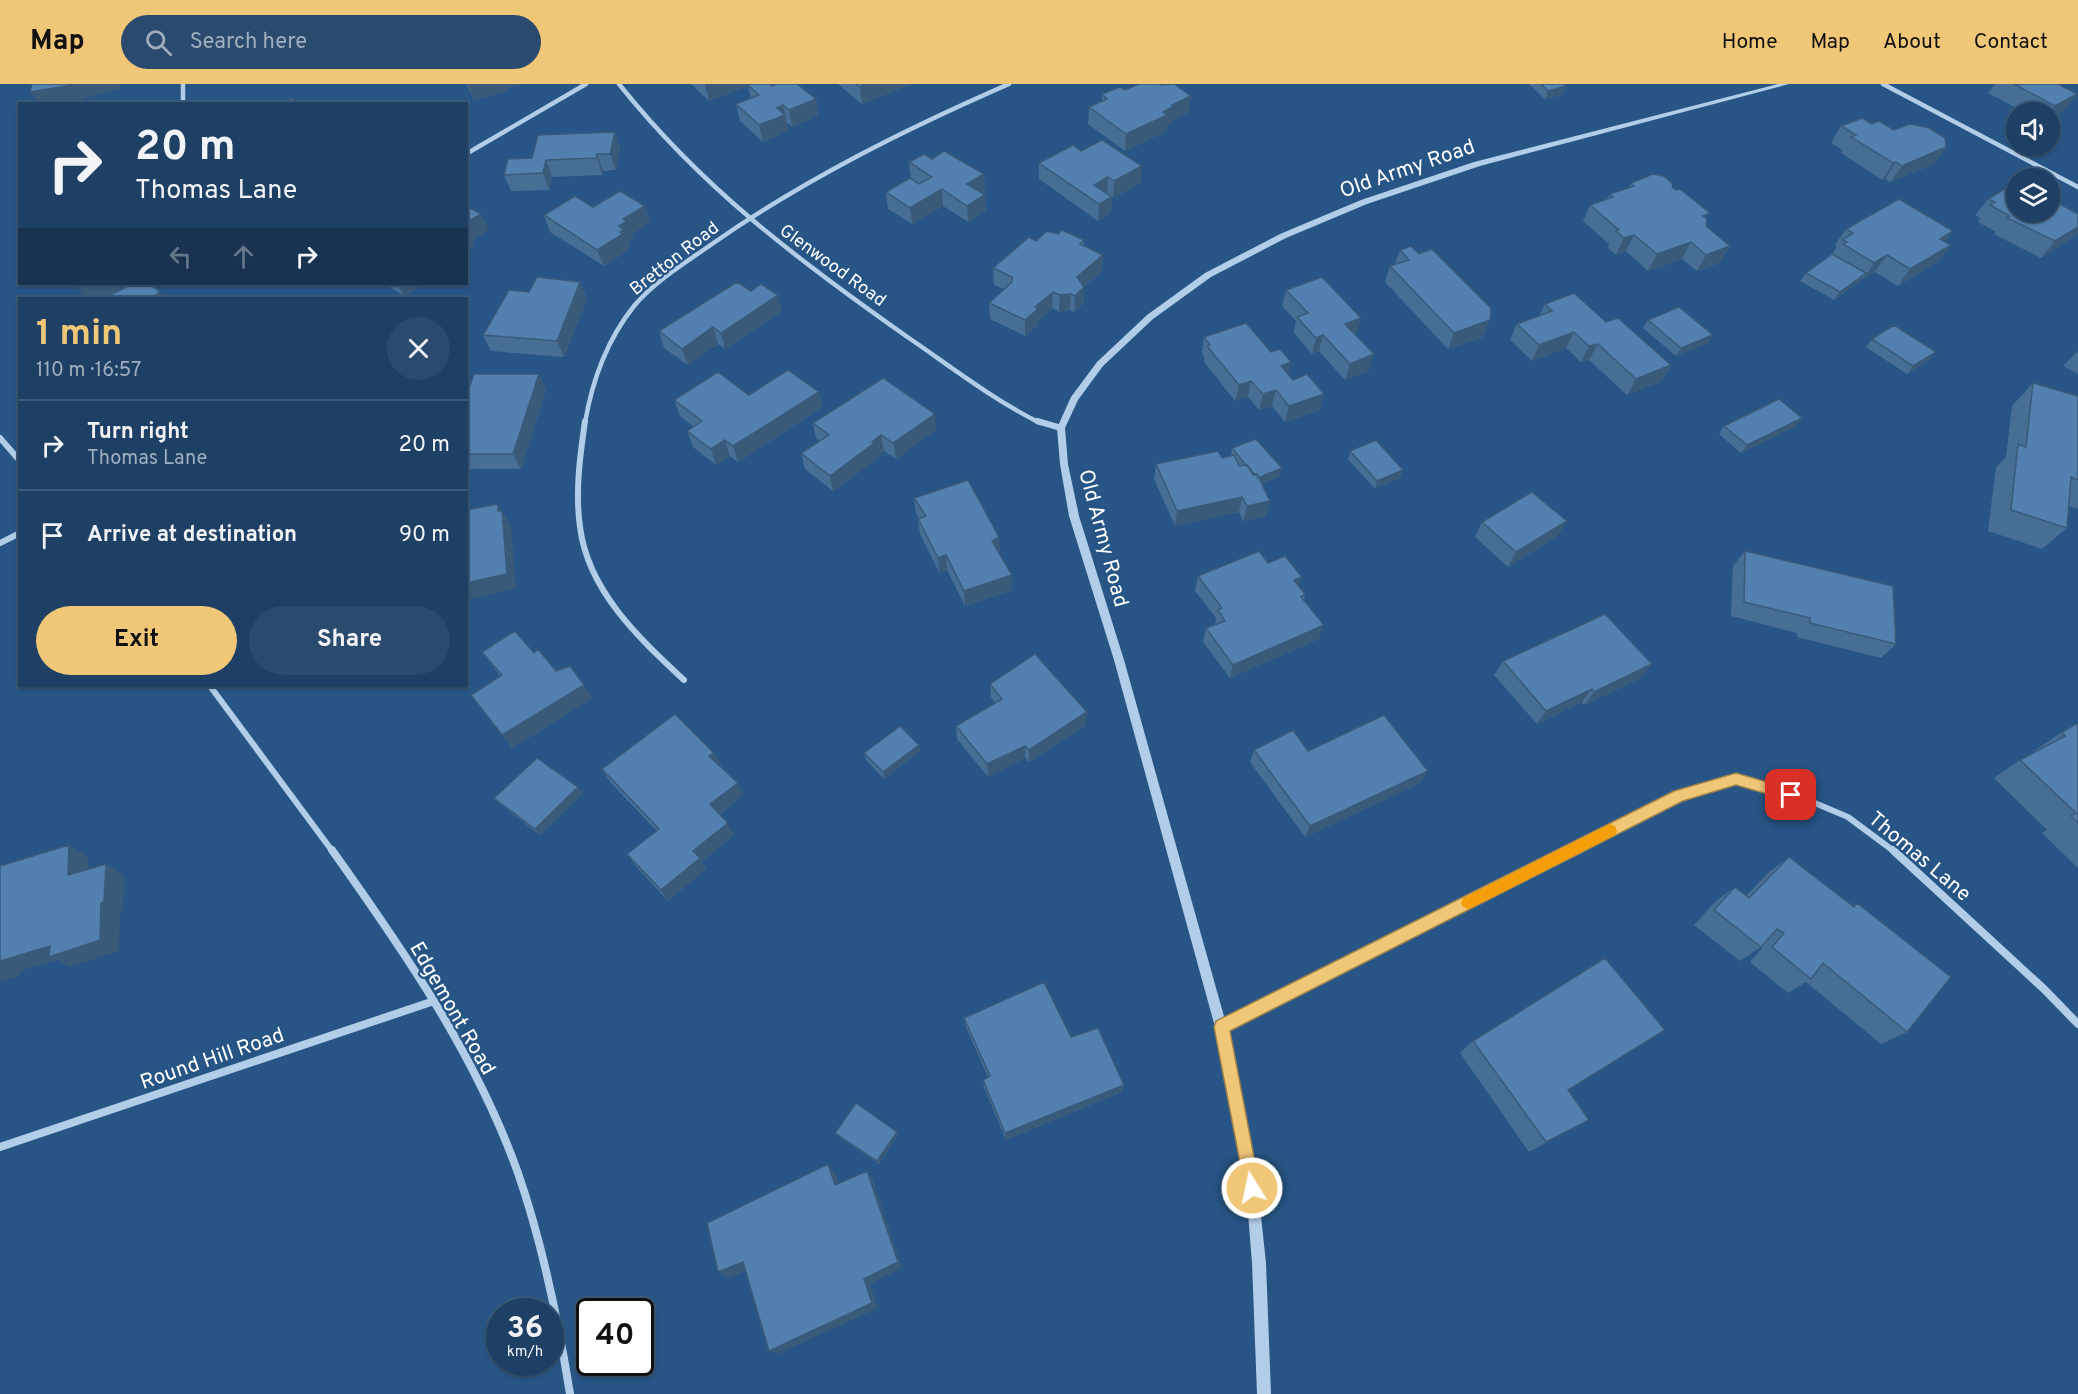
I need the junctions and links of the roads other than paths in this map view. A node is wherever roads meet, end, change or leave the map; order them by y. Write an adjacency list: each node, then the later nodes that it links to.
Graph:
1 (183, 84): 7 (street)
2 (586, 84): 8 (street)
3 (619, 84): 10 (street, Glenwood Road)
4 (1009, 84): 10 (street, Bretton Road)
5 (1786, 84): 11 (street, Old Army Road)
6 (1882, 84): 9 (street)
7 (183, 102)
8 (468, 153)
9 (2078, 187)
10 (749, 218): 11 (street, Glenwood Road); 16 (street, Bretton Road)
11 (1061, 428): 20 (street, Old Army Road)
12 (0, 438): 13 (street)
13 (18, 459)
14 (18, 534): 15 (street)
15 (0, 543)
16 (684, 680)
17 (211, 687): 18 (street, Edgemont Road)
18 (434, 1001): 21 (street, Round Hill Road); 22 (street, Edgemont Road)
19 (2078, 1024): 20 (street, Thomas Lane)
20 (1221, 1027): 23 (street, Old Army Road)
21 (0, 1147)
22 (570, 1394)
23 (1264, 1394)

